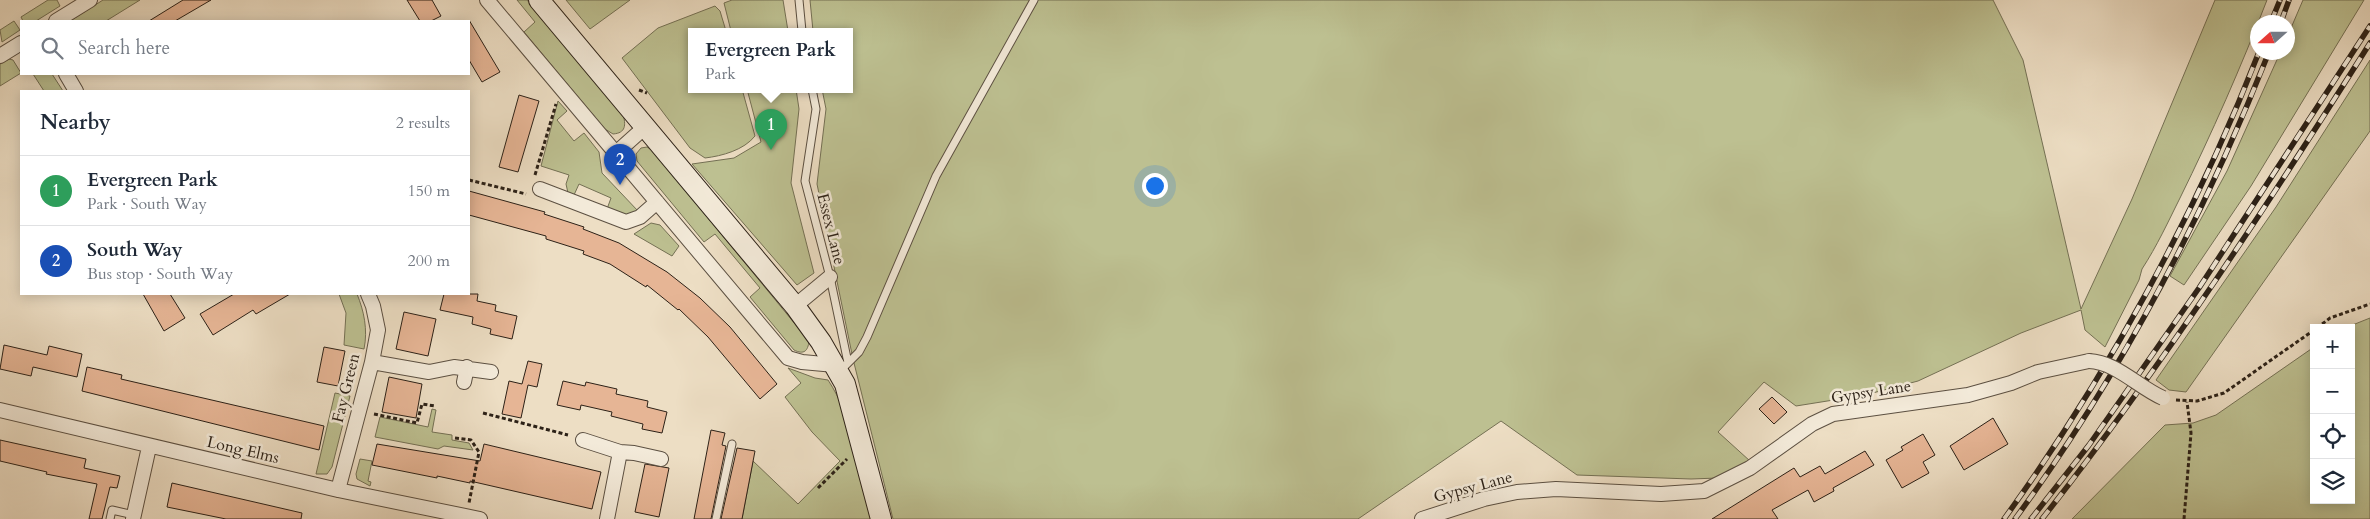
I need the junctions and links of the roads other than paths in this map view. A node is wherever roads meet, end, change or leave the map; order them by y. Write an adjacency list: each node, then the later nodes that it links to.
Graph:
1 (90, 0): 6 (street)
2 (487, 0): 14 (street)
3 (539, 0): 13 (street)
4 (799, 0): 7 (lane)
5 (1034, 0): 22 (lane)
6 (58, 20)
7 (802, 28)
8 (20, 44): 9 (street)
9 (0, 56)
10 (67, 75): 11 (street)
11 (75, 90)
12 (813, 93): 17 (lane, Essex Lane)
13 (646, 127): 14 (street); 19 (street)
14 (616, 153): 16 (street)
15 (535, 187): 16 (street)
16 (657, 202): 22 (street)
17 (830, 277): 19 (street); 22 (lane, Essex Lane)
18 (368, 295): 20 (street, Fay Green)
19 (795, 306): 22 (street)
20 (372, 362): 21 (street); 32 (street, Fay Green)
21 (467, 367): 23 (street); 24 (street)
22 (842, 371): 38 (street)
23 (491, 372)
24 (464, 382)
25 (2163, 398): 39 (street, Gypsy Lane, bridge)
26 (0, 410): 29 (street, Long Elms)
27 (583, 440): 30 (street)
28 (732, 444): 37 (lane)
29 (149, 446): 32 (street, Long Elms); 33 (street)
30 (620, 452): 31 (street); 36 (street)
31 (661, 459)
32 (338, 490): 35 (street, Long Elms)
33 (133, 517): 34 (lane)
34 (110, 519)
35 (480, 519)
36 (607, 519)
37 (716, 519)
38 (881, 519)
39 (1422, 519)

